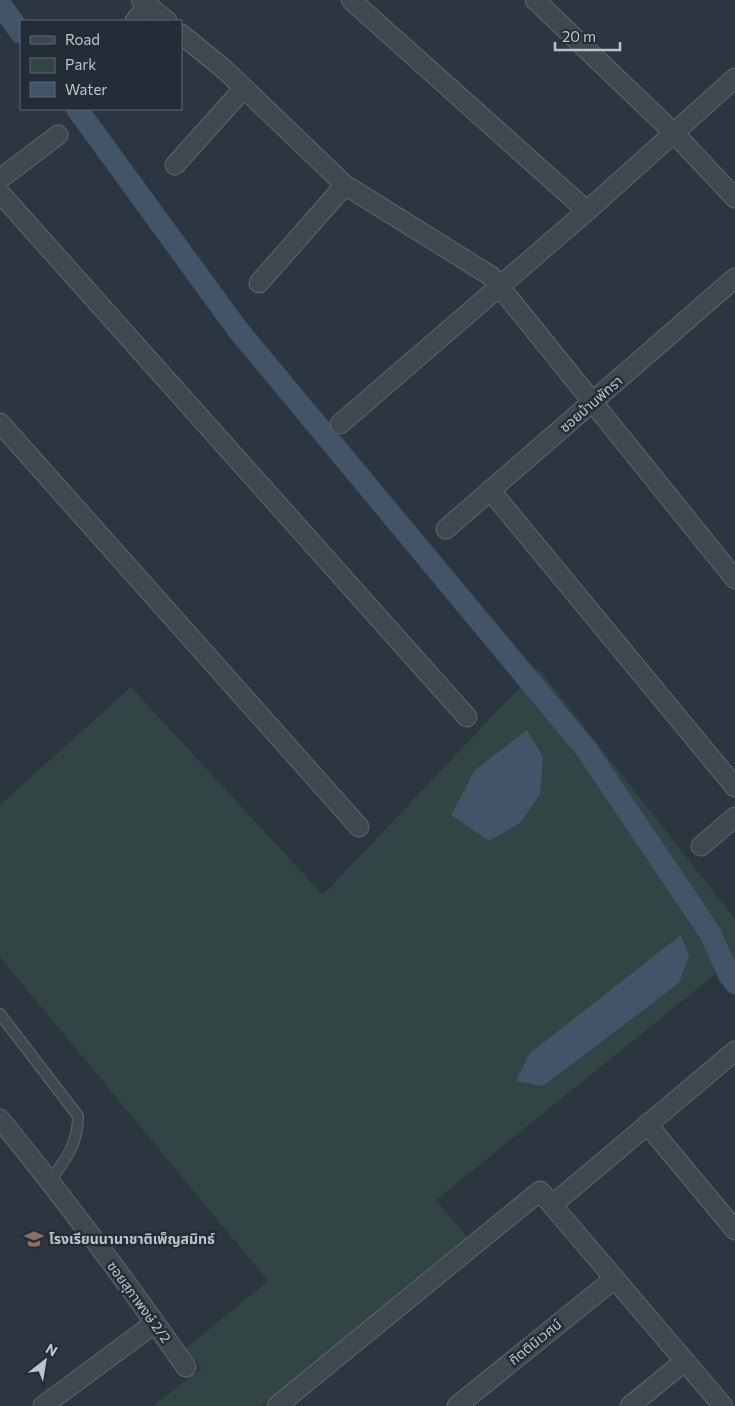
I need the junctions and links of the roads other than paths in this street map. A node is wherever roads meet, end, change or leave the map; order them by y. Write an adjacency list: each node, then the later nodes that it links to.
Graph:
1 (351, 0): 16 (street)
2 (535, 0): 9 (street)
3 (145, 3): 4 (street); 5 (street)
4 (135, 20)
5 (165, 20)
6 (182, 35): 8 (street)
7 (735, 78): 9 (street)
8 (244, 88): 11 (street); 13 (street)
9 (675, 134): 15 (street); 16 (street)
10 (58, 135): 12 (street)
11 (175, 165)
12 (0, 179)
13 (345, 185): 18 (street); 19 (street)
14 (0, 192): 26 (street)
15 (735, 198)
16 (587, 211): 19 (street)
17 (735, 278): 20 (street, ซอยบ้านพัทรา)
18 (259, 283)
19 (499, 287): 20 (street); 22 (street)
20 (592, 402): 23 (street, ซอยบ้านพัทรา); 25 (street)
21 (0, 423): 29 (street)
22 (340, 424)
23 (490, 490): 24 (street, ซอยบ้านพัทรา); 27 (street)
24 (446, 529)
25 (735, 579)
26 (467, 717)
27 (735, 787)
28 (735, 817): 30 (street)
29 (359, 827)
30 (701, 846)
31 (0, 1014): 35 (lane)
32 (735, 1051): 34 (street)
33 (0, 1119): 35 (street, ซอยสุภาพงษ์ 2/2)
34 (647, 1124): 36 (street); 37 (street)
35 (50, 1181): 39 (street, ซอยสุภาพงษ์ 2/2)
36 (552, 1205): 38 (street); 43 (street)
37 (735, 1230)
38 (614, 1279): 40 (street); 44 (street, กิตตินิเวศน์)
39 (155, 1323): 41 (street, ซอยสุภาพงษ์ 2/2); 42 (street)
40 (685, 1361): 45 (street); 46 (street)
41 (186, 1367)
42 (43, 1406)
43 (277, 1406)
44 (457, 1406)
45 (630, 1406)
46 (723, 1406)

